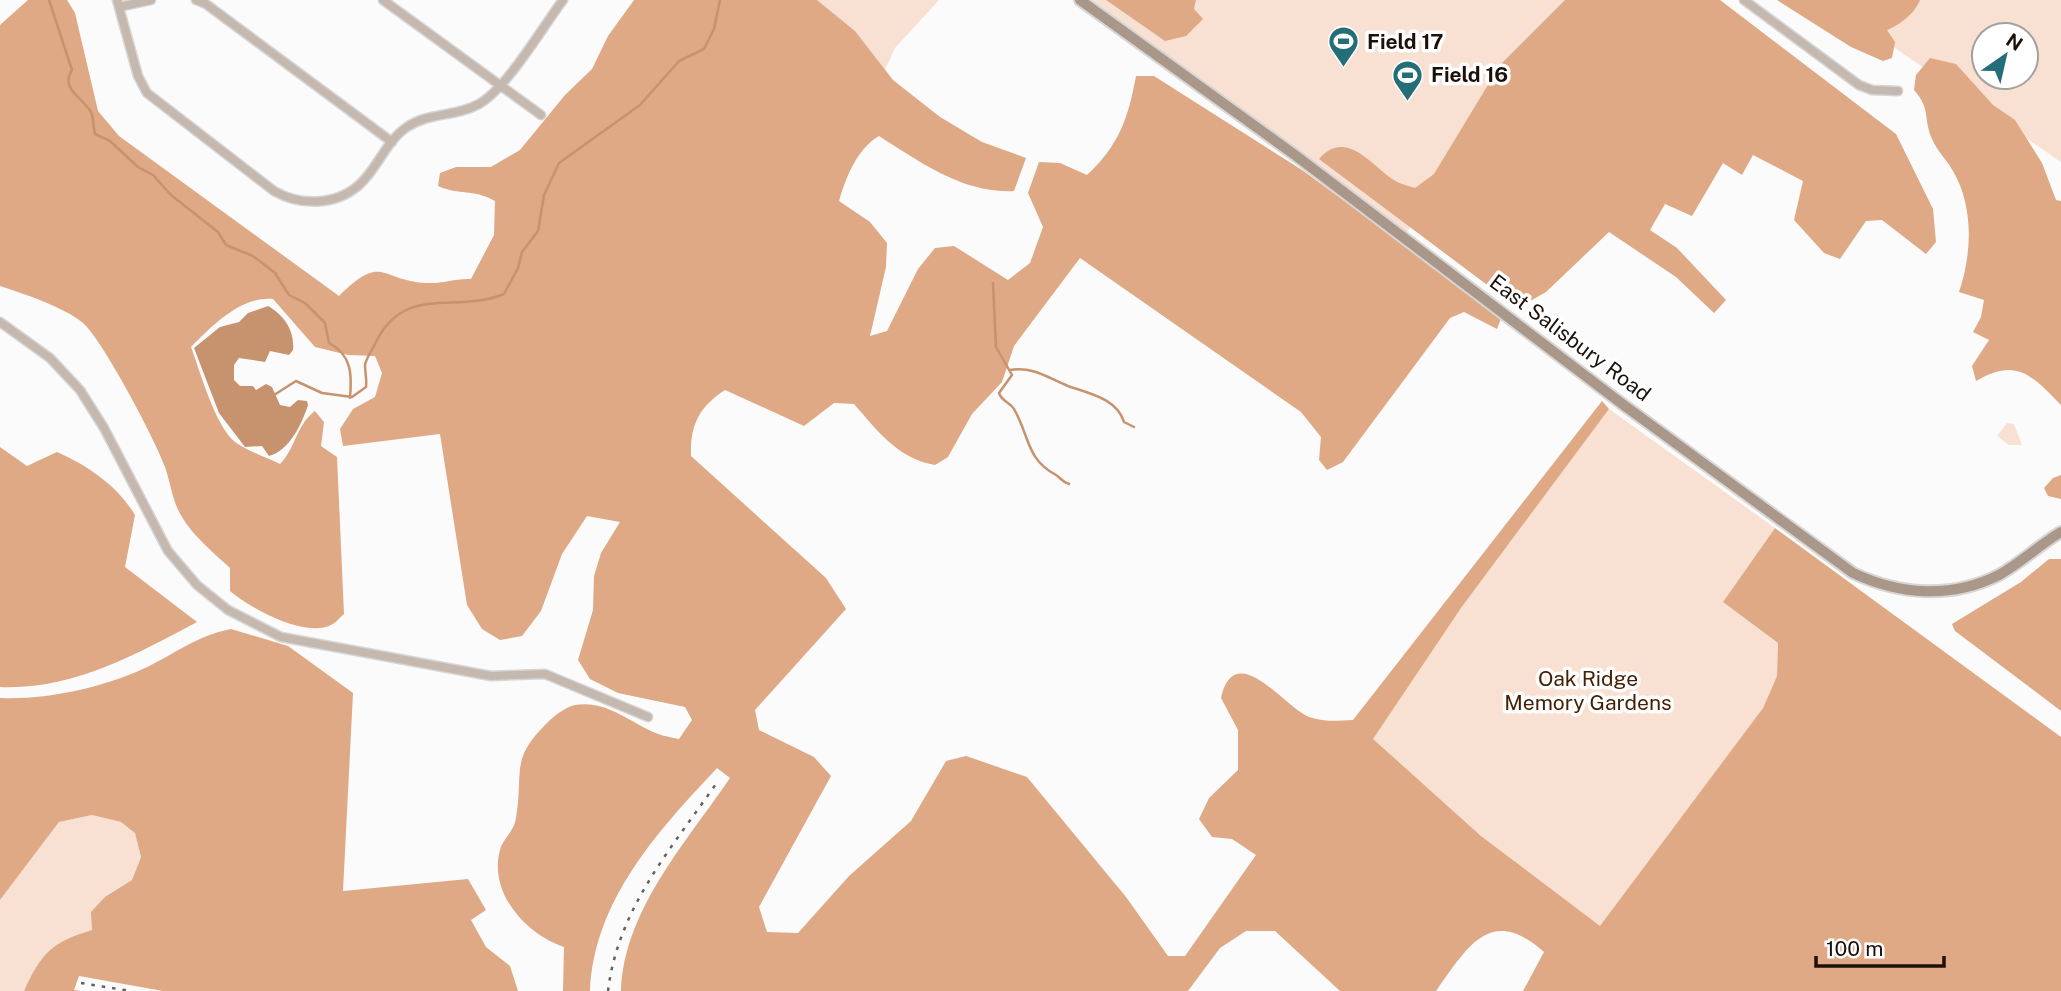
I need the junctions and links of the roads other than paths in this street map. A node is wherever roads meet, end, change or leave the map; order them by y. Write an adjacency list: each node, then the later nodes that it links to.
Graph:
1 (151, 0): 7 (street)
2 (196, 0): 11 (street)
3 (383, 0): 8 (street)
4 (563, 0): 8 (street)
5 (1080, 0): 13 (street, East Salisbury Road)
6 (1744, 0): 9 (street)
7 (118, 4): 11 (street)
8 (499, 86): 10 (street); 11 (street)
9 (1898, 91)
10 (541, 115)
11 (392, 142)
12 (0, 322): 14 (street)
13 (2061, 532)
14 (648, 717)

